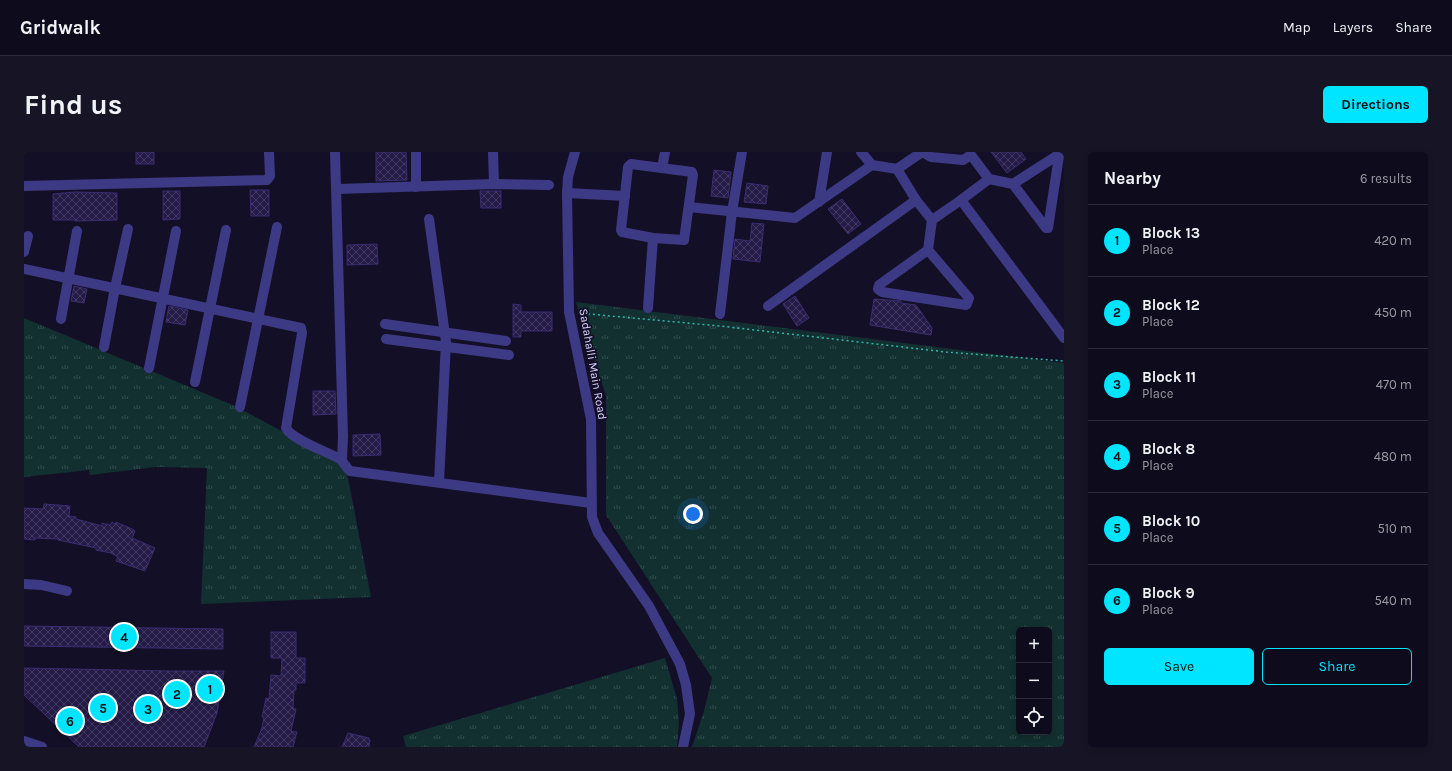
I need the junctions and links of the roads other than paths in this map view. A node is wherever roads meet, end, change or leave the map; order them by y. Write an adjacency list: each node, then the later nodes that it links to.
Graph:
1 (269, 152): 19 (street)
2 (335, 152): 21 (street)
3 (416, 152): 20 (street)
4 (493, 152): 16 (street)
5 (576, 152): 22 (street, Sadahalli Main Road)
6 (665, 152): 13 (street)
7 (742, 152): 28 (street)
8 (827, 152): 26 (street)
9 (862, 152): 12 (street)
10 (922, 152): 11 (street); 14 (street)
11 (973, 153): 15 (street)
12 (872, 165): 14 (street); 26 (street)
13 (662, 168): 23 (street); 27 (street)
14 (897, 169): 24 (street)
15 (989, 179): 17 (street); 25 (street)
16 (494, 184): 18 (street); 20 (street)
17 (1013, 184): 17 (street)
18 (549, 185)
19 (24, 186)
20 (416, 186): 21 (street)
21 (336, 189): 61 (street)
22 (567, 193): 23 (street); 63 (street, Sadahalli Main Road)
23 (625, 196): 37 (street)
24 (916, 200): 30 (street); 44 (street)
25 (961, 200): 30 (street); 52 (street)
26 (819, 202): 28 (street)
27 (689, 207): 28 (street); 37 (street)
28 (732, 212): 47 (street)
29 (429, 219): 51 (street)
30 (932, 220): 38 (street)
31 (276, 227): 48 (street)
32 (128, 229): 42 (street)
33 (226, 230): 45 (street)
34 (77, 231): 41 (street)
35 (176, 231): 43 (street)
36 (28, 236): 39 (street)
37 (653, 238): 46 (street)
38 (928, 250): 38 (street)
39 (24, 252)
40 (24, 269): 41 (street)
41 (68, 278): 42 (street); 49 (street)
42 (115, 288): 43 (street); 56 (street)
43 (163, 298): 45 (street); 58 (street)
44 (768, 306)
45 (210, 308): 48 (street); 59 (street)
46 (648, 308)
47 (720, 314)
48 (258, 318): 60 (street); 61 (street)
49 (61, 319)
50 (385, 324): 51 (street)
51 (445, 333): 54 (street); 55 (street)
52 (1064, 338)
53 (386, 339): 55 (street)
54 (506, 341)
55 (446, 347): 57 (street); 62 (street)
56 (104, 348)
57 (509, 355)
58 (149, 368)
59 (195, 382)
60 (240, 407)
61 (342, 460): 62 (street)
62 (439, 482): 63 (street)
63 (591, 503): 68 (street, Sadahalli Main Road)
64 (24, 584): 65 (street)
65 (67, 590)
66 (24, 741): 67 (street)
67 (42, 747)
68 (683, 747)

